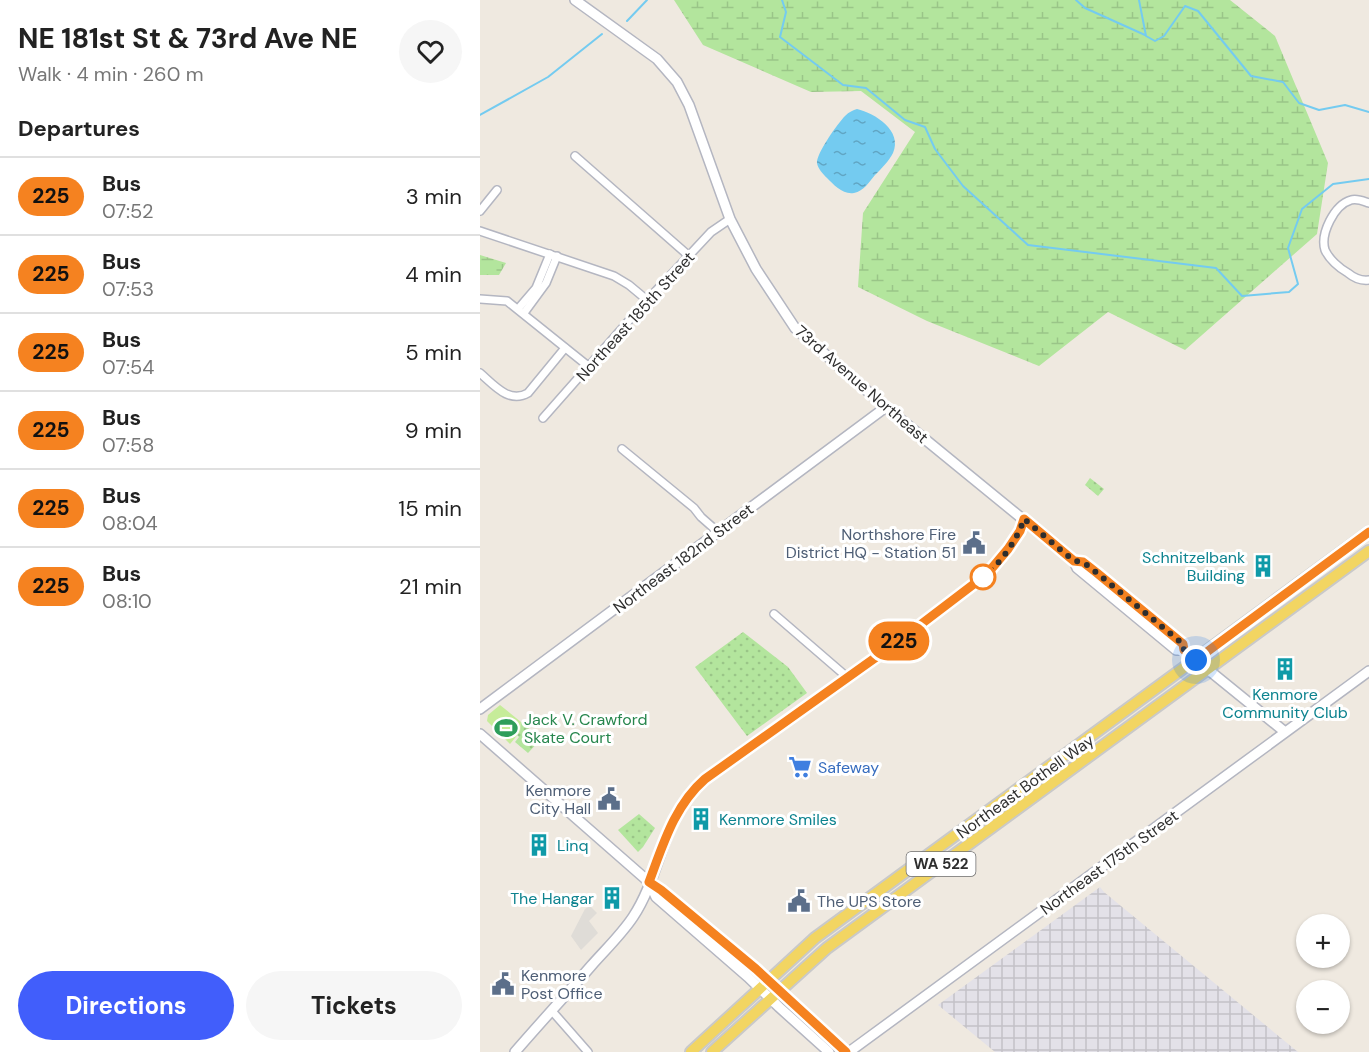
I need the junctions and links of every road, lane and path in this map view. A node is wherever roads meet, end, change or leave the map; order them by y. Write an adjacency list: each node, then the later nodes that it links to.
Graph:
1 (575, 0): 6 (street, 73rd Avenue Northeast)
2 (575, 156): 9 (street)
3 (497, 190): 5 (street)
4 (1369, 202): 10 (street)
5 (480, 211)
6 (730, 219): 9 (street, Northeast 185th Street); 17 (street, 73rd Avenue Northeast)
7 (480, 231): 8 (street)
8 (553, 255): 12 (street); 13 (street)
9 (689, 256): 12 (street, Northeast 185th Street)
10 (1369, 280)
11 (480, 299): 13 (street)
12 (647, 300): 15 (street, Northeast 185th Street)
13 (521, 311): 14 (street)
14 (566, 348): 15 (street); 16 (street)
15 (588, 366): 18 (street, Northeast 185th Street)
16 (480, 373)
17 (886, 407): 20 (street, 73rd Avenue Northeast); 21 (street, Northeast 182nd Street)
18 (543, 418)
19 (622, 449): 21 (street)
20 (1024, 519): 25 (street, 73rd Avenue Northeast); 28 (street)
21 (718, 532): 29 (street, Northeast 182nd Street)
22 (1369, 532): 25 (main road, Northeast Bothell Way / WA 522)
23 (1369, 551): 26 (main road, Northeast Bothell Way / WA 522)
24 (774, 614): 28 (street)
25 (1196, 660): 26 (street, 73rd Avenue Northeast); 33 (main road, Northeast Bothell Way / WA 522)
26 (1208, 669): 30 (street, 73rd Avenue Northeast); 34 (main road, Northeast Bothell Way / WA 522)
27 (1369, 671): 30 (street, Northeast 175th Street)
28 (847, 677): 32 (street)
29 (480, 709)
30 (1285, 732): 41 (street, Northeast 175th Street)
31 (480, 734): 32 (street)
32 (649, 882): 33 (street); 35 (street)
33 (764, 985): 34 (street); 38 (main road, Northeast Bothell Way / WA 522)
34 (774, 995): 39 (main road, Northeast Bothell Way / WA 522); 40 (street); 41 (street)
35 (552, 1011): 36 (street); 37 (street)
36 (515, 1052)
37 (588, 1052)
38 (691, 1052)
39 (712, 1052)
40 (829, 1052)
41 (848, 1052)

